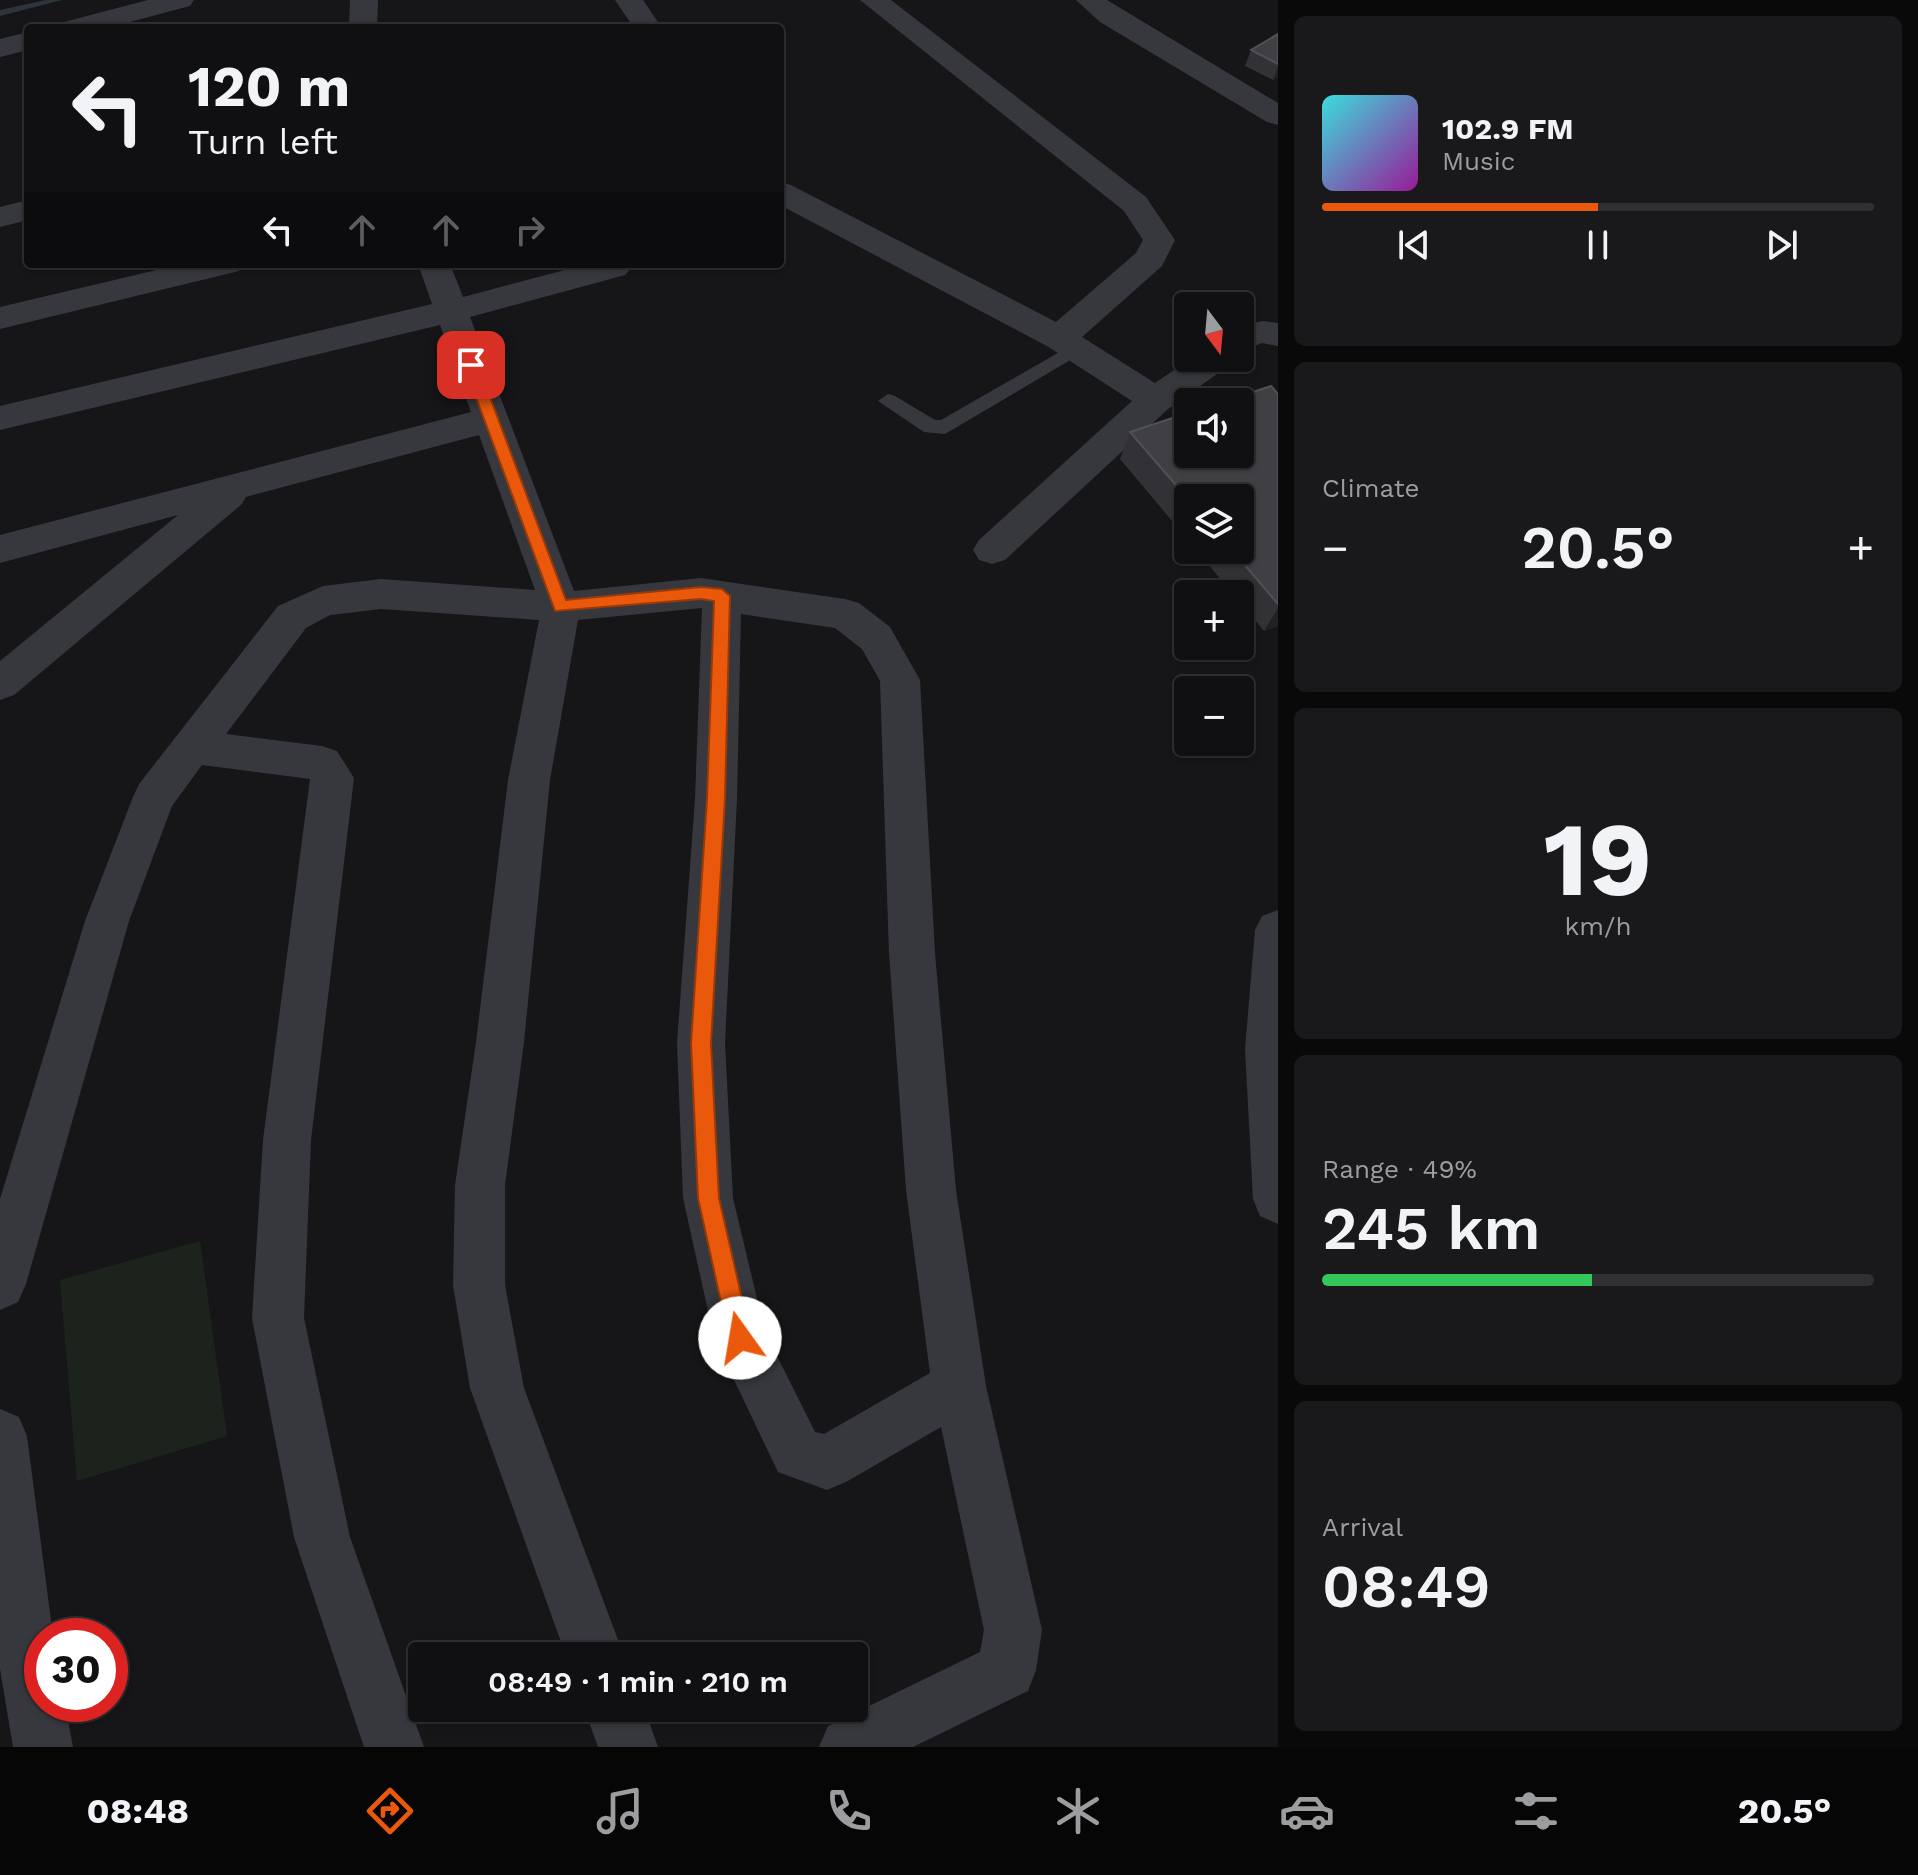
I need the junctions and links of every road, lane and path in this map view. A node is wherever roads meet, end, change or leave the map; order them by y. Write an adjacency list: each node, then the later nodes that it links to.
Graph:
1 (180, 0): 6 (street)
2 (629, 0): 7 (street)
3 (874, 0): 21 (street)
4 (1139, 0): 5 (street)
5 (1100, 8): 10 (street)
6 (89, 24)
7 (645, 24)
8 (24, 42): 9 (street)
9 (0, 48)
10 (1278, 116)
11 (784, 194): 21 (street)
12 (24, 211): 13 (street)
13 (0, 217)
14 (210, 268): 18 (street)
15 (435, 268): 17 (street)
16 (603, 268): 17 (street)
17 (451, 311): 25 (street); 26 (street)
18 (0, 318)
19 (1254, 333): 20 (street)
20 (1278, 335)
21 (1068, 343): 23 (street); 24 (lane)
22 (1196, 372): 23 (street)
23 (1156, 400): 29 (street)
24 (888, 401)
25 (0, 418)
26 (491, 419): 27 (street); 31 (street)
27 (240, 486): 28 (street); 32 (street)
28 (0, 549)
29 (992, 550)
30 (722, 596): 31 (street); 37 (street); 37 (street)
31 (561, 607): 33 (street); 39 (street)
32 (0, 684)
33 (194, 747): 36 (street); 42 (street)
34 (1278, 930): 35 (street)
35 (1278, 1199)
36 (0, 1284)
37 (959, 1386): 44 (street)
38 (0, 1436): 41 (street)
39 (590, 1642)
40 (619, 1722): 43 (street)
41 (43, 1747)
42 (394, 1747)
43 (628, 1747)
44 (849, 1747)

